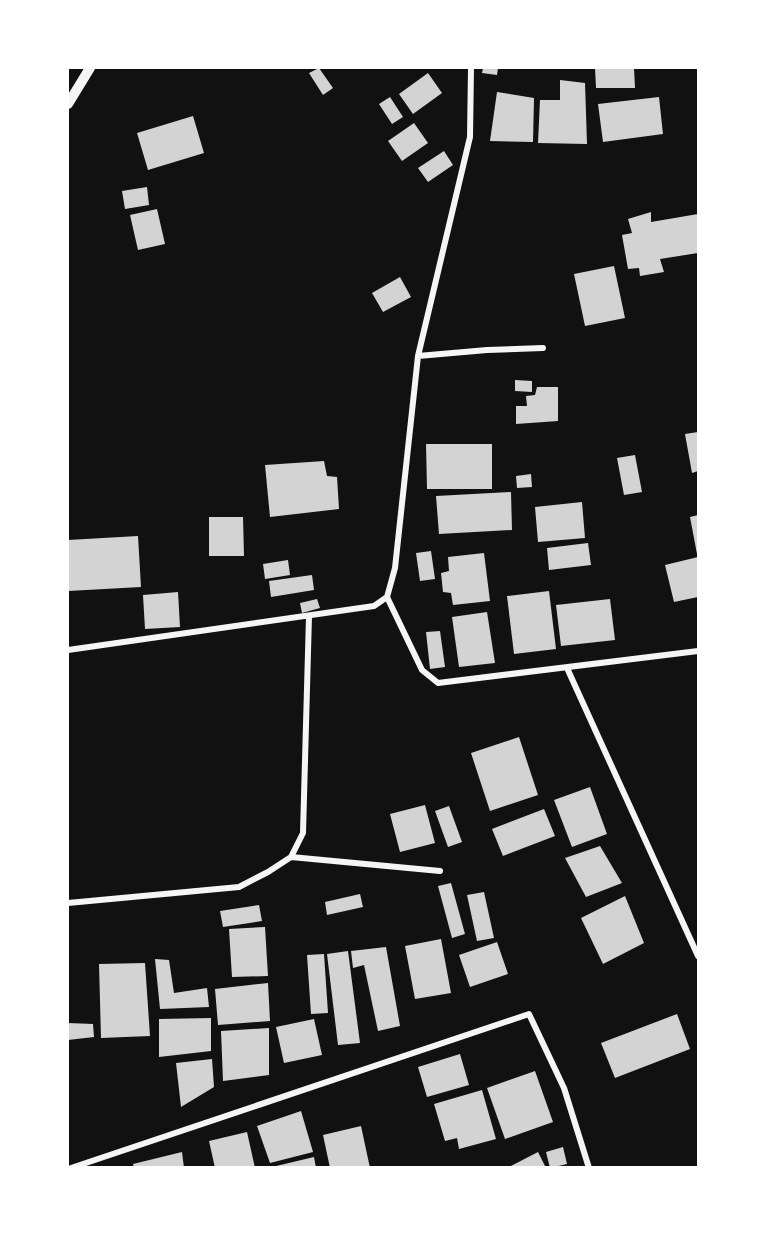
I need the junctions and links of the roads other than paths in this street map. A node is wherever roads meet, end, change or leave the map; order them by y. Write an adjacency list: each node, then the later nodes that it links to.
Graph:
1 (90, 68): 3 (street)
2 (471, 68): 5 (street)
3 (68, 104)
4 (543, 348): 5 (street)
5 (418, 356): 6 (street)
6 (387, 597): 7 (street); 10 (street)
7 (309, 616): 8 (street); 11 (street)
8 (68, 650)
9 (699, 651): 10 (street)
10 (567, 668): 14 (street)
11 (291, 857): 12 (street); 13 (street)
12 (440, 871)
13 (68, 903)
14 (699, 956)
15 (71, 1167): 16 (street)
16 (589, 1167)

